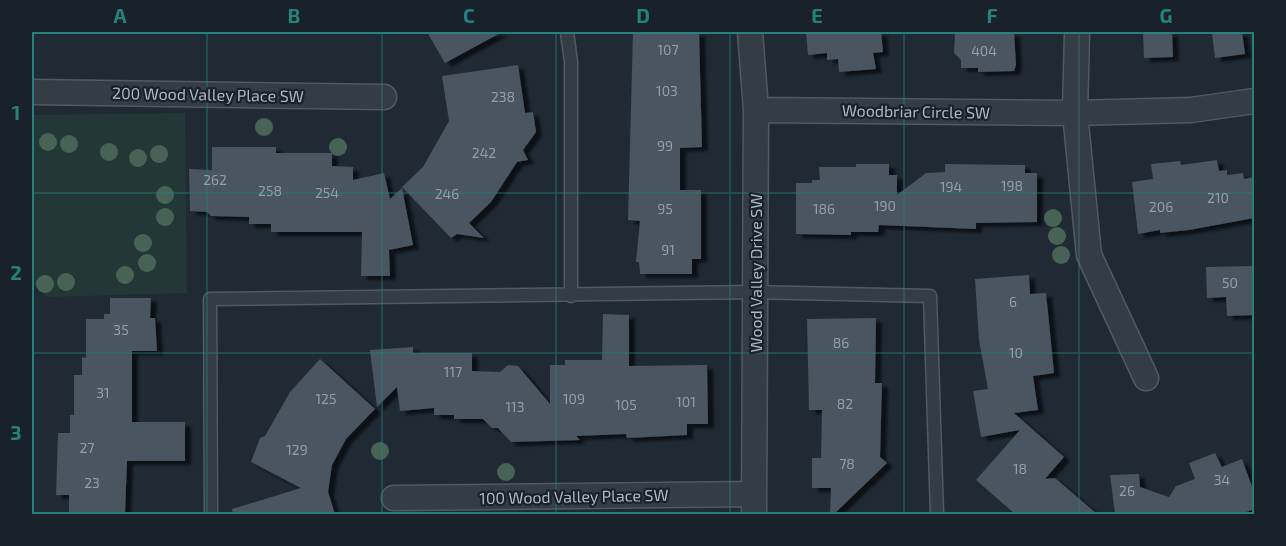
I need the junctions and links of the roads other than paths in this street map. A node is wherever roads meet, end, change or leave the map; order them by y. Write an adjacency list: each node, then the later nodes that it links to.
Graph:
1 (567, 32): 10 (lane)
2 (750, 32): 7 (street, Wood Valley Drive SW)
3 (1077, 32): 8 (street)
4 (32, 92): 5 (street, 200 Wood Valley Place SW)
5 (384, 97)
6 (1254, 101): 8 (street, Woodbriar Circle SW)
7 (756, 110): 8 (street, Woodbriar Circle SW); 9 (street, Wood Valley Drive SW)
8 (1075, 113): 11 (street)
9 (754, 292): 10 (lane); 13 (street, Wood Valley Drive SW); 15 (lane)
10 (571, 296): 14 (lane)
11 (1146, 378)
12 (394, 498): 13 (street, 100 Wood Valley Place SW)
13 (754, 504)
14 (211, 514)
15 (937, 514)

